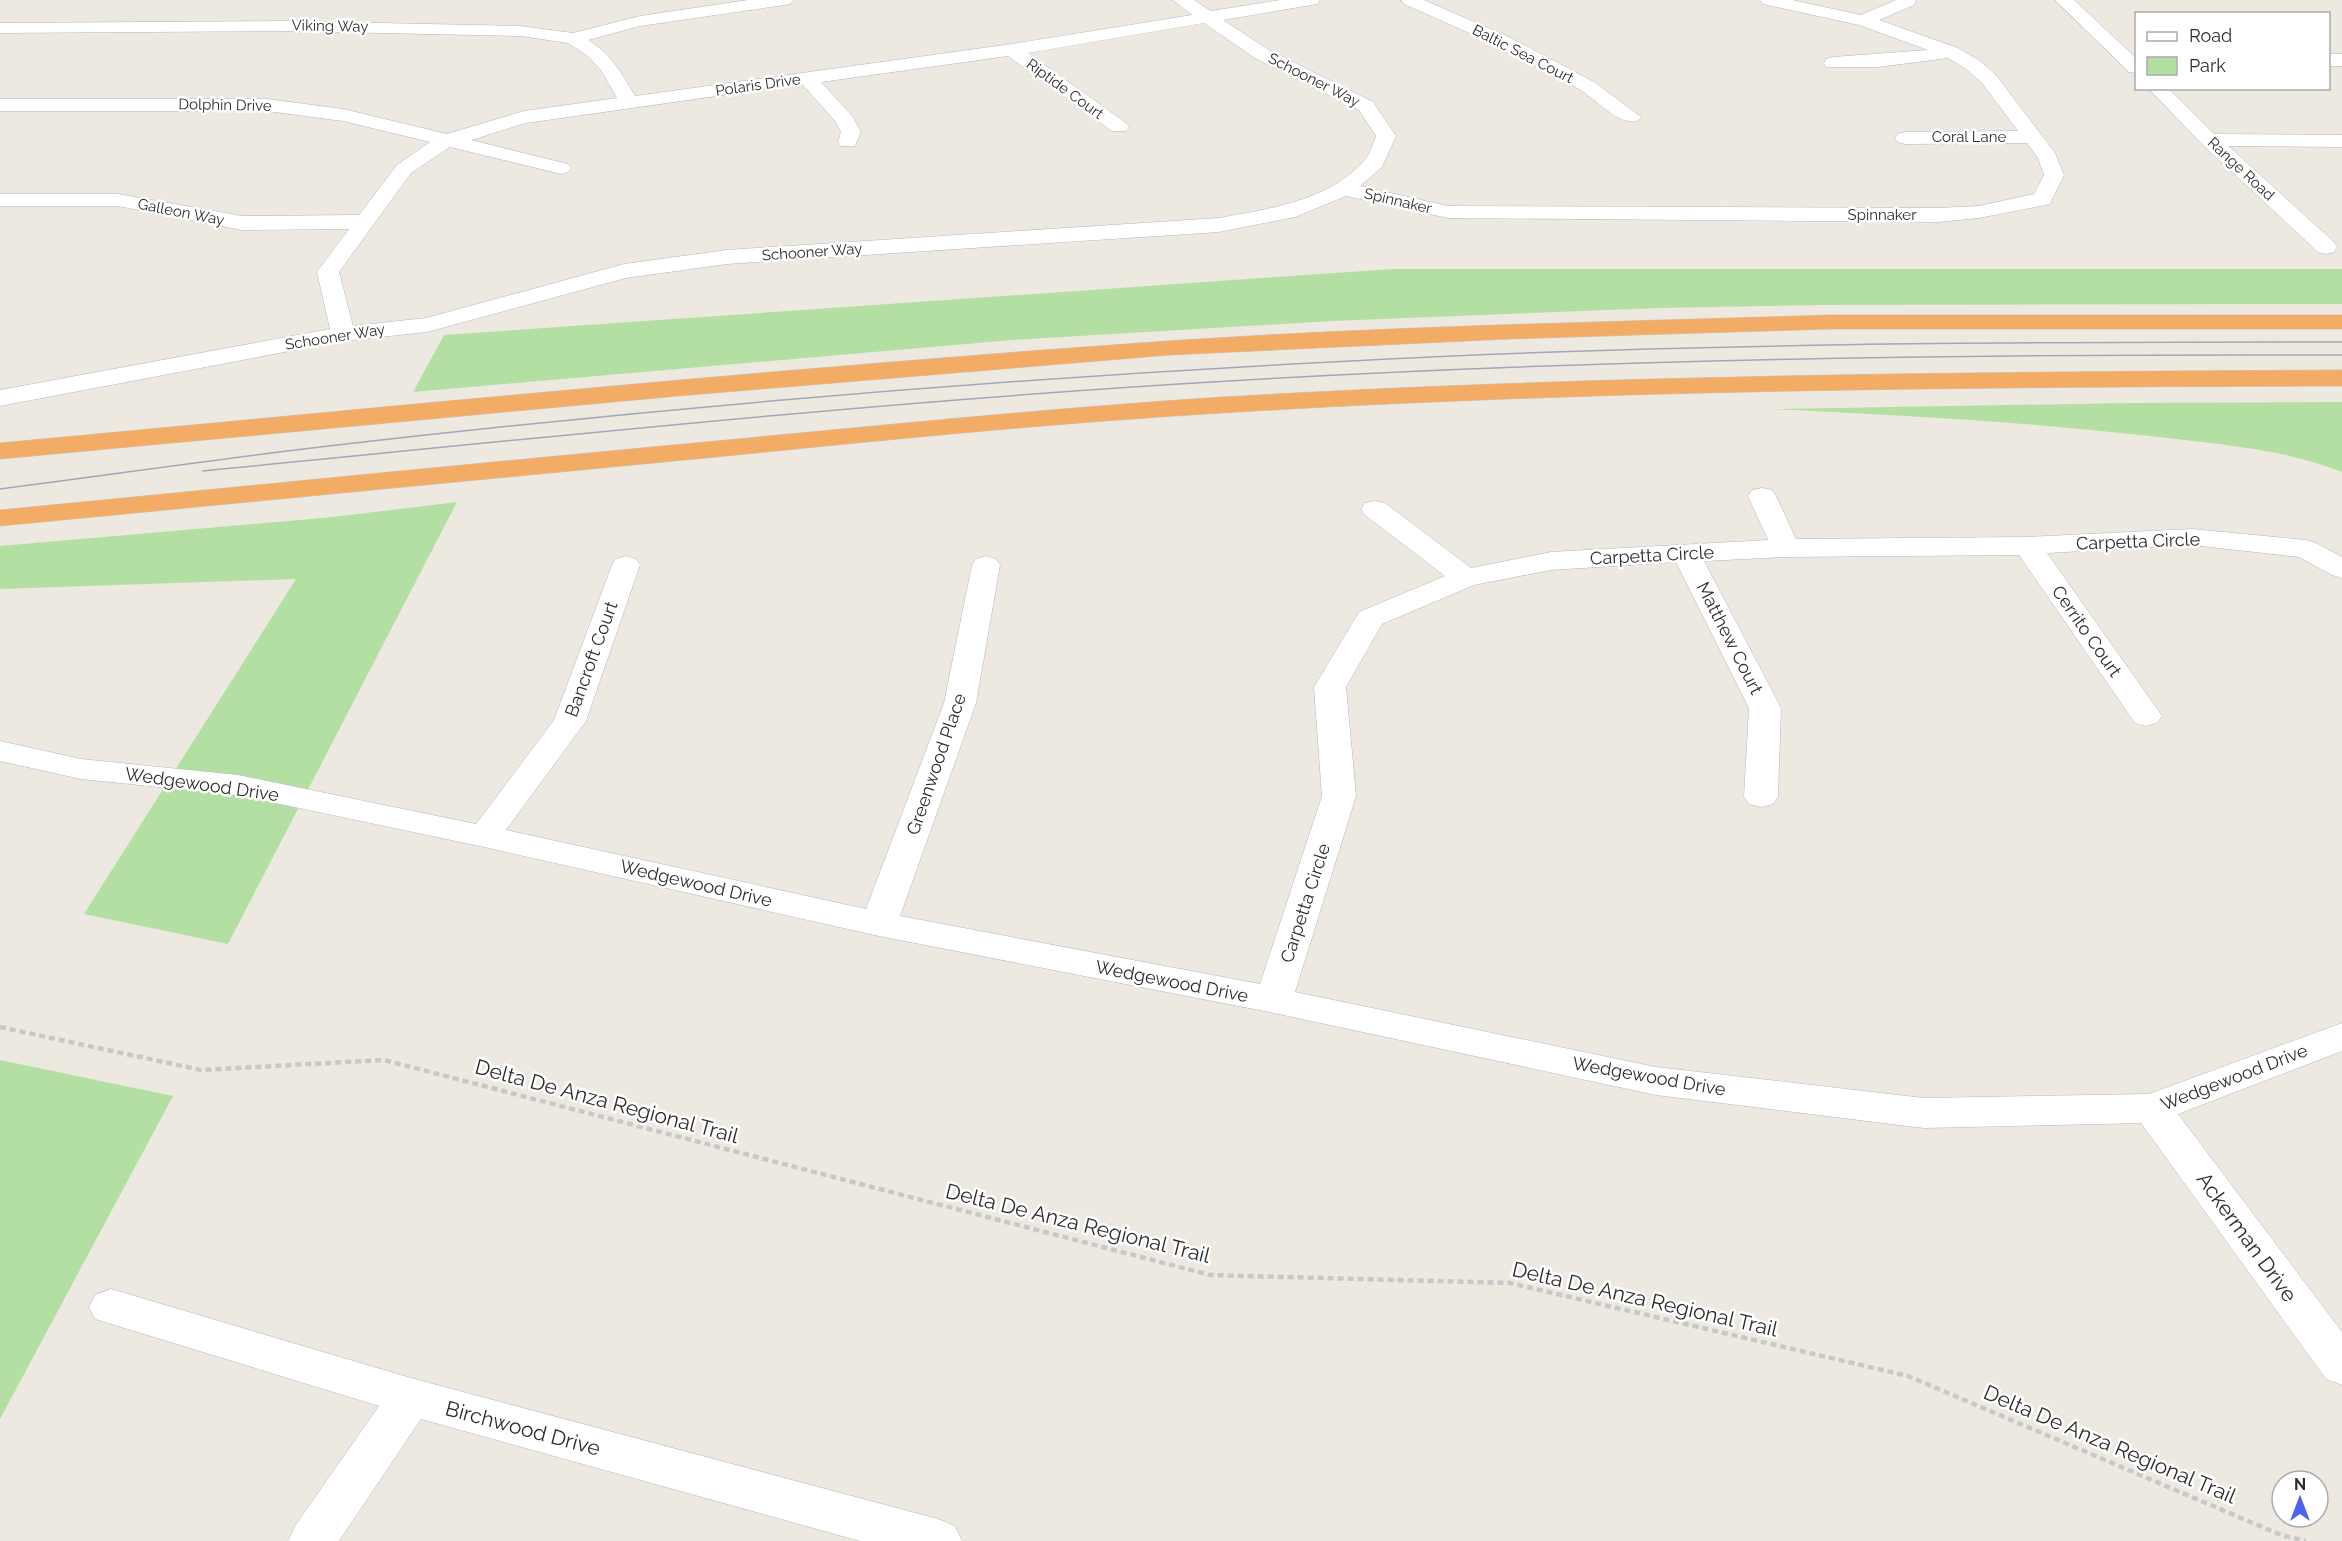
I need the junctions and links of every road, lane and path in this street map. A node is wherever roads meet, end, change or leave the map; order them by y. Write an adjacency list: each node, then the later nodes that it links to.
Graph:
1 (784, 0): 13 (street)
2 (1182, 0): 9 (street)
3 (1311, 0): 9 (street, Polaris Drive)
4 (1410, 0): 22 (street, Baltic Sea Court)
5 (1769, 0): 10 (street, Spinnaker)
6 (2064, 0): 17 (street)
7 (1908, 1): 10 (street)
8 (306, 6): 11 (street)
9 (1207, 16): 14 (street, Polaris Drive); 31 (street, Schooner Way)
10 (1863, 21): 15 (street, Spinnaker)
11 (287, 26): 12 (street, Viking Way); 13 (street, Viking Way)
12 (0, 28)
13 (573, 38): 20 (street, Viking Way)
14 (1012, 50): 18 (street, Polaris Drive); 23 (street, Riptide Court)
15 (1951, 52): 16 (street); 24 (street, Spinnaker)
16 (1833, 63)
17 (2135, 67)
18 (807, 78): 20 (street, Polaris Drive); 29 (street)
19 (2159, 90): 26 (street, Range Road)
20 (629, 102): 27 (street, Polaris Drive)
21 (0, 105): 27 (street, Dolphin Drive)
22 (1631, 117)
23 (1119, 127)
24 (2033, 137): 25 (street, Coral Lane); 31 (street, Spinnaker)
25 (1905, 138)
26 (2209, 140): 28 (street); 34 (street, Range Road)
27 (446, 141): 30 (street, Dolphin Drive); 33 (street, Polaris Drive)
28 (2342, 141)
29 (848, 142)
30 (561, 168)
31 (1344, 189): 36 (street, Schooner Way)
32 (0, 200): 33 (street, Galleon Way)
33 (363, 222): 36 (street, Polaris Drive)
34 (2325, 247)
35 (2342, 322): 39 (highway)
36 (343, 334): 38 (street, Schooner Way)
37 (2342, 378): 42 (highway)
38 (0, 398)
39 (0, 451)
40 (1762, 496): 44 (street)
41 (1375, 509): 49 (street)
42 (0, 518)
43 (2027, 546): 44 (street, Carpetta Circle); 48 (street, Carpetta Circle); 50 (street, Cerrito Court)
44 (1786, 548): 45 (street, Carpetta Circle)
45 (1686, 553): 49 (street, Carpetta Circle); 52 (street, Matthew Court)
46 (626, 565): 53 (street, Bancroft Court)
47 (987, 565): 54 (street, Greenwood Place)
48 (2342, 569)
49 (1466, 578): 55 (street, Carpetta Circle)
50 (2146, 716)
51 (0, 752): 53 (street, Wedgewood Drive)
52 (1761, 798)
53 (484, 836): 54 (street, Wedgewood Drive)
54 (879, 924): 55 (street, Wedgewood Drive)
55 (1274, 1000): 58 (street, Wedgewood Drive)
56 (0, 1027): 64 (path, Delta De Anza Regional Trail)
57 (2342, 1036): 58 (street, Wedgewood Drive)
58 (2152, 1108): 60 (street, Ackerman Drive)
59 (111, 1307): 61 (street, Birchwood Drive)
60 (2342, 1366)
61 (411, 1397): 62 (street); 63 (street, Birchwood Drive)
62 (312, 1541)
63 (938, 1541)
64 (2306, 1541)

